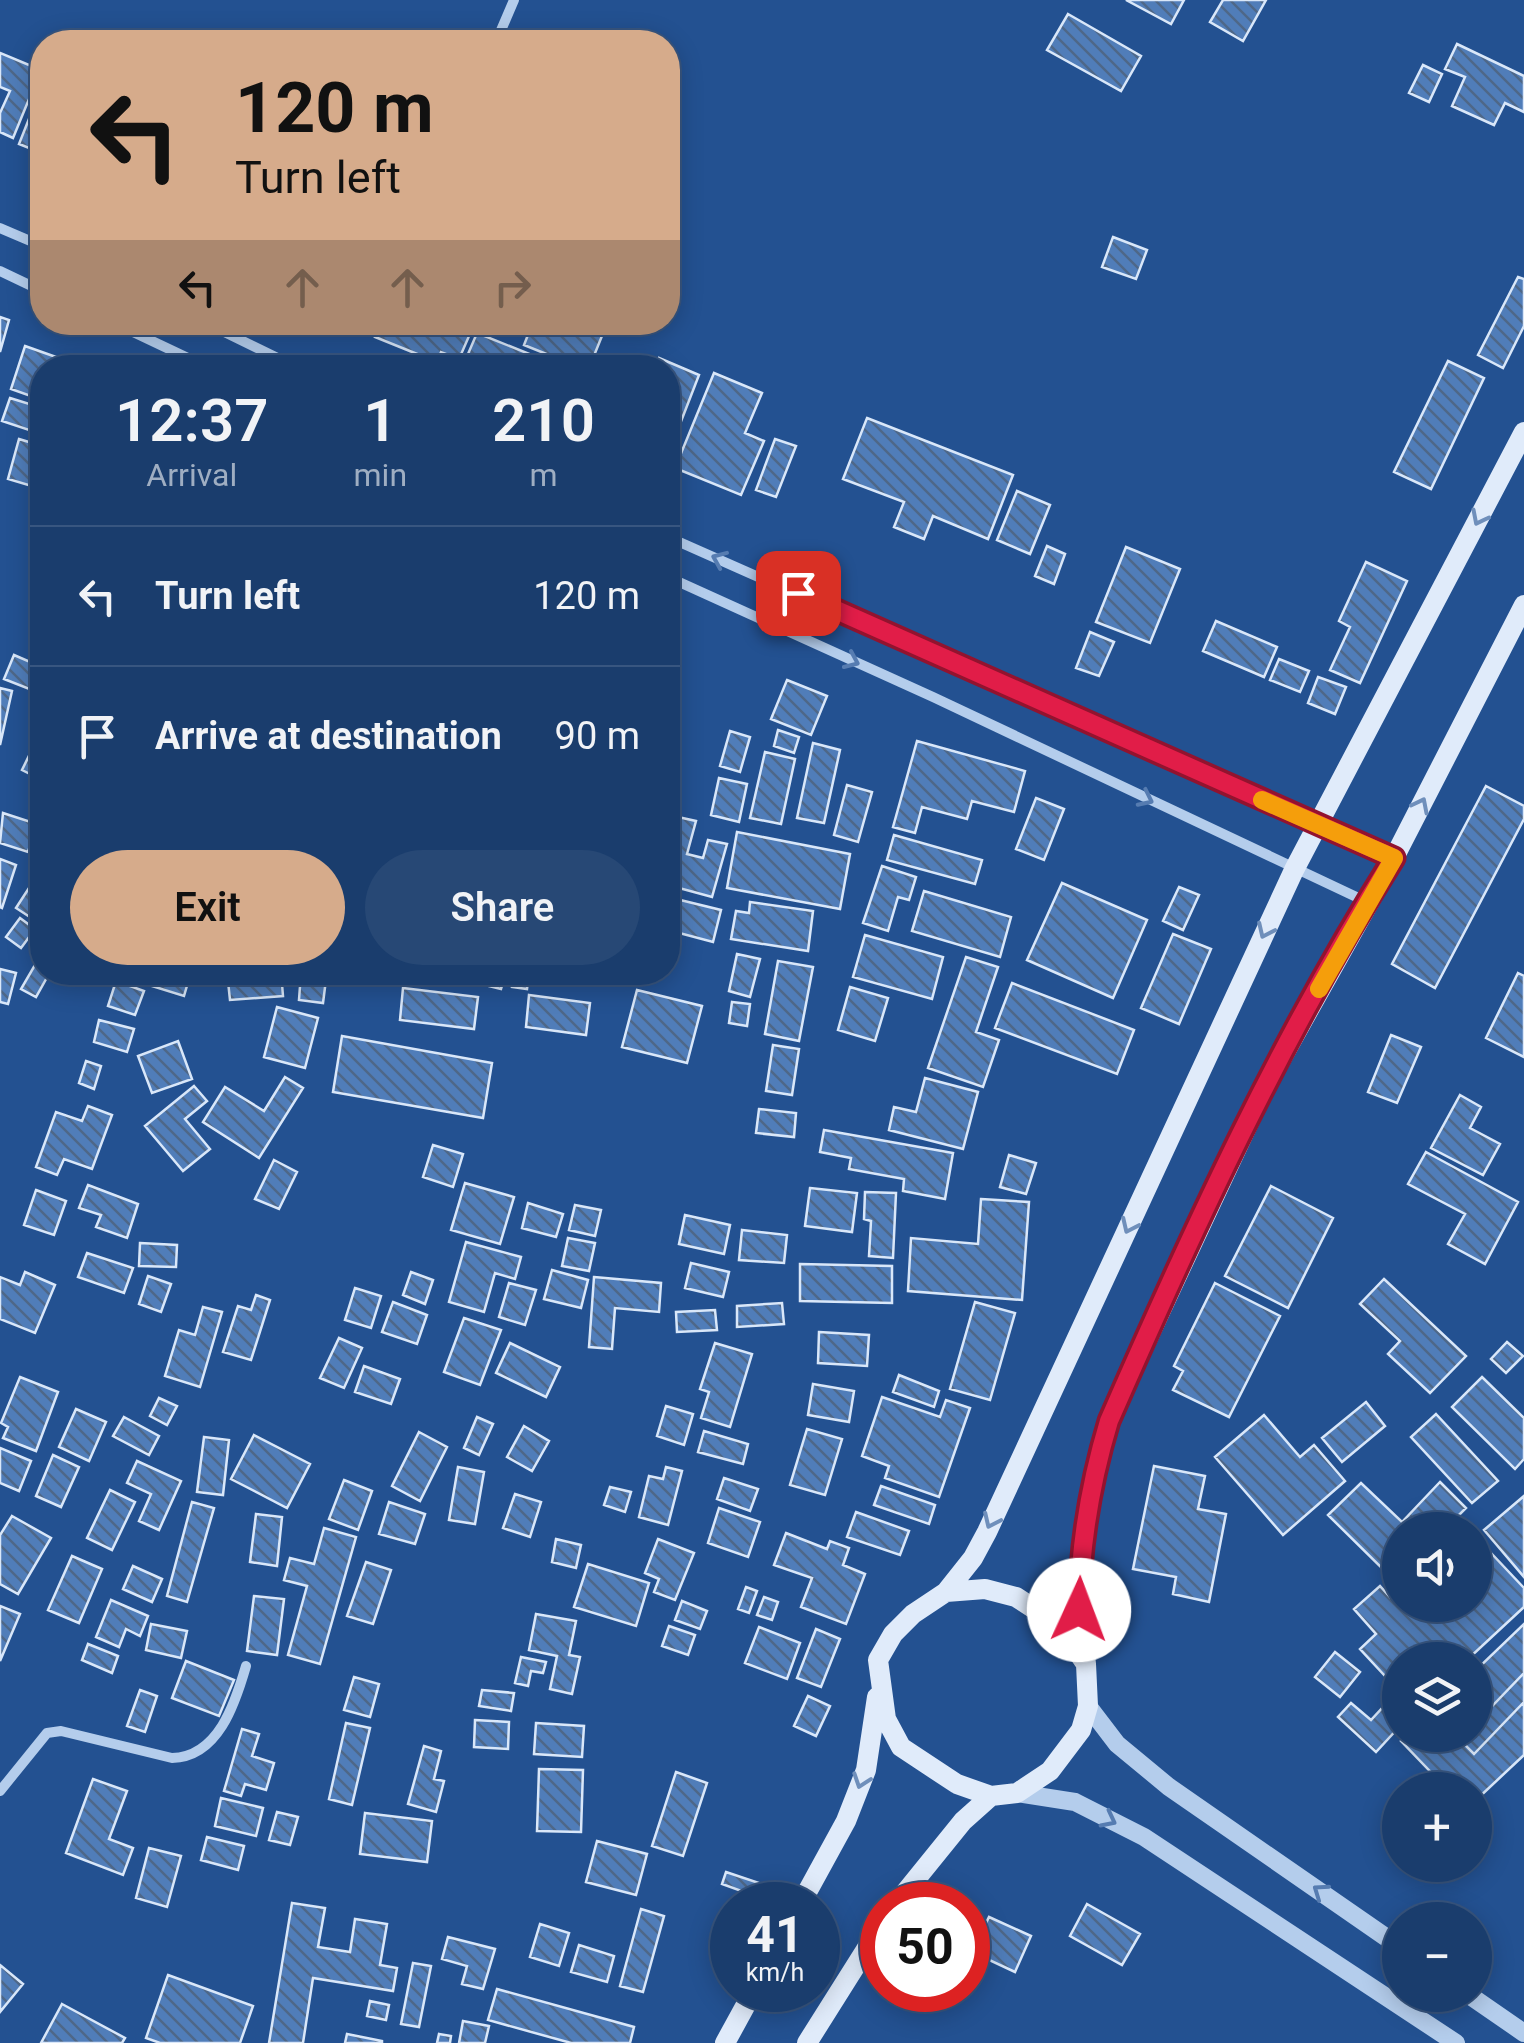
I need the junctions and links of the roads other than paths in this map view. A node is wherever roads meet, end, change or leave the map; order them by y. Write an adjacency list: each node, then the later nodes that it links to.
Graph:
1 (514, 0): 2 (street)
2 (501, 30)
3 (0, 228): 4 (street)
4 (30, 241)
5 (0, 271): 6 (street)
6 (30, 285)
7 (139, 335): 9 (street)
8 (231, 335): 10 (street)
9 (182, 355)
10 (271, 355)
11 (1524, 432): 15 (main road, one-way to 15)
12 (680, 542): 15 (street, one-way to 12)
13 (680, 583): 17 (street, one-way to 17)
14 (1524, 605): 16 (main road, one-way to 14)
15 (1320, 825): 16 (street); 17 (main road)
16 (1394, 858): 18 (main road)
17 (1294, 870): 18 (street); 19 (main road, one-way to 19)
18 (1367, 902): 20 (main road)
19 (946, 1592): 20 (main road); 22 (main road)
20 (1086, 1664): 23 (main road)
21 (246, 1666): 24 (street)
22 (879, 1685): 26 (main road); 27 (main road, one-way to 27)
23 (1088, 1706): 25 (main road); 29 (street, one-way to 23)
24 (0, 1791)
25 (1017, 1793): 26 (main road); 36 (street, one-way to 36)
26 (992, 1796): 28 (main road)
27 (813, 1882)
28 (914, 1882)
29 (1382, 1935)
30 (860, 1959): 35 (main road)
31 (1492, 2011): 33 (street)
32 (742, 2012): 34 (main road)
33 (1524, 2033)
34 (725, 2043)
35 (807, 2043)
36 (1456, 2043)

